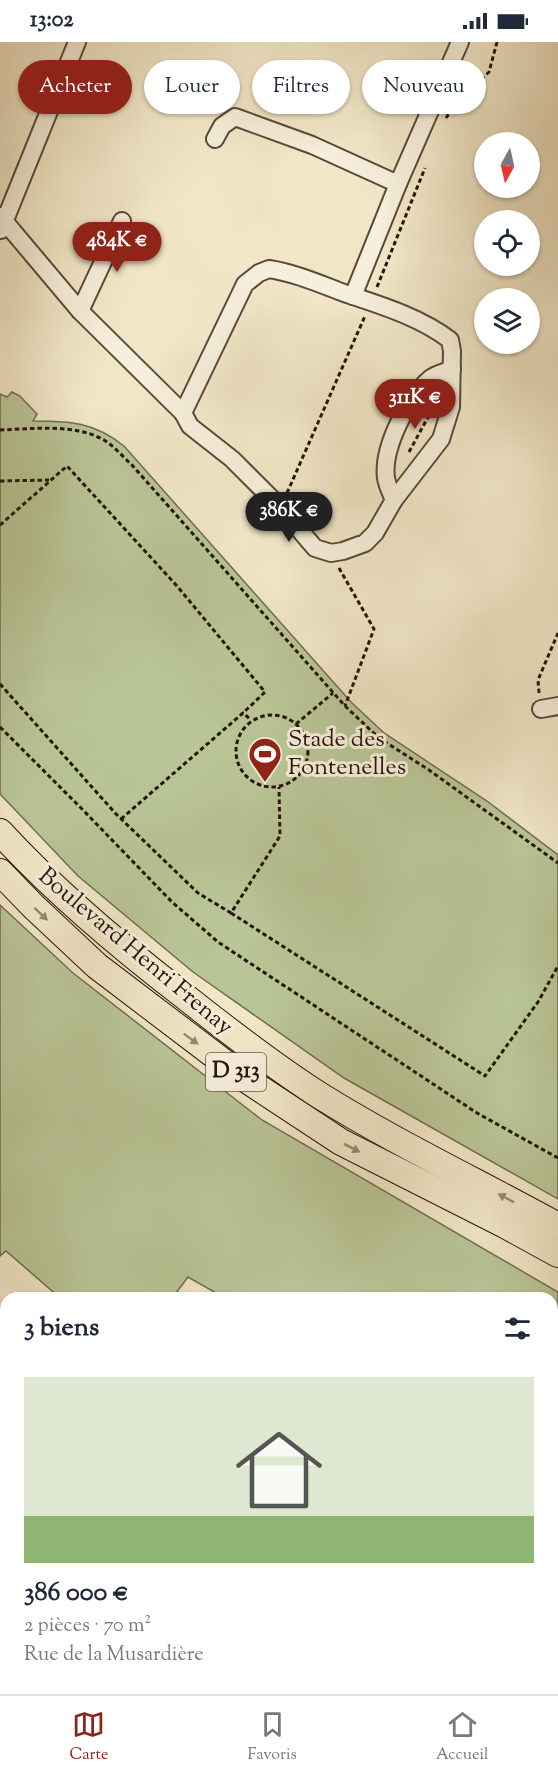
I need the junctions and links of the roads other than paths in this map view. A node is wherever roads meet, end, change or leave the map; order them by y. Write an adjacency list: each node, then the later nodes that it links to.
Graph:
1 (77, 42): 6 (street)
2 (460, 42): 4 (street)
3 (215, 139): 4 (street)
4 (398, 184): 7 (street)
5 (122, 221): 8 (street)
6 (2, 224): 8 (street)
7 (353, 296): 9 (street); 10 (street)
8 (80, 312): 10 (street)
9 (452, 369): 11 (street); 11 (street)
10 (183, 413): 11 (street)
11 (394, 500)
12 (558, 706): 13 (street)
13 (540, 709)
14 (0, 832): 16 (highway, Boulevard Henri Frenay / D 313, one-way to 14)
15 (0, 872): 17 (highway, Boulevard Henri Frenay / D 313, one-way to 17)
16 (558, 1226)
17 (558, 1254)

